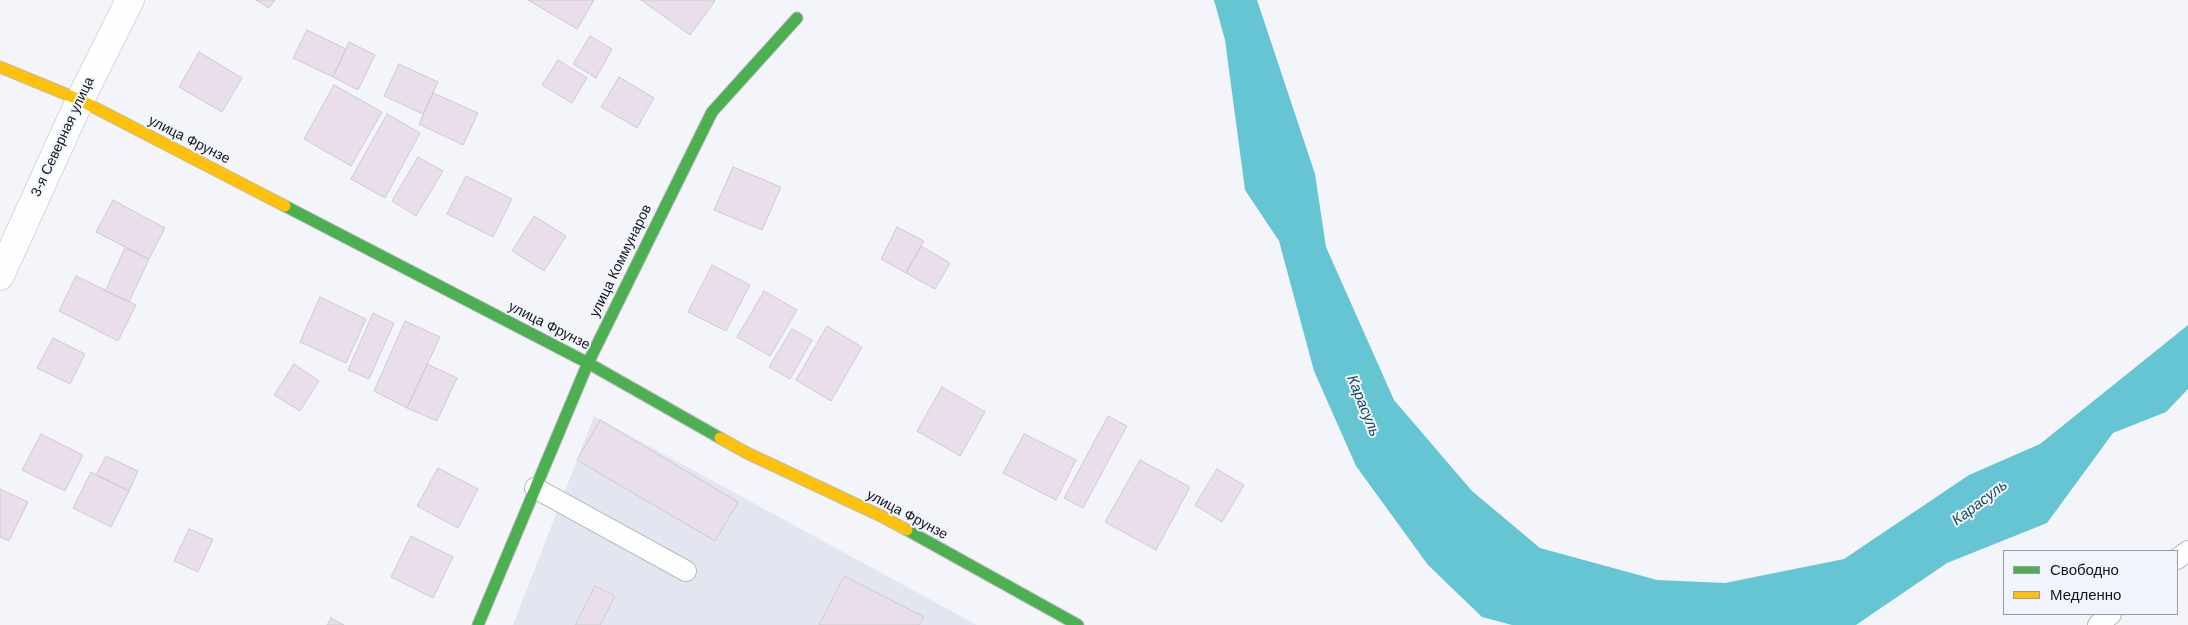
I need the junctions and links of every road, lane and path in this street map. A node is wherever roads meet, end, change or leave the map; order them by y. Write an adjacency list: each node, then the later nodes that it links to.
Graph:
1 (130, 0): 4 (street, 3-я Северная улица)
2 (797, 18): 6 (street, улица Коммунаров)
3 (0, 67): 4 (street, улица Фрунзе)
4 (80, 100): 5 (street, 3-я Северная улица); 6 (street, улица Фрунзе)
5 (0, 276)
6 (588, 363): 7 (street, улица Коммунаров); 11 (street, улица Фрунзе)
7 (536, 488): 8 (lane); 10 (street, улица Коммунаров)
8 (686, 571)
9 (2110, 615): 12 (lane)
10 (478, 625)
11 (1078, 625)
12 (2098, 625)

